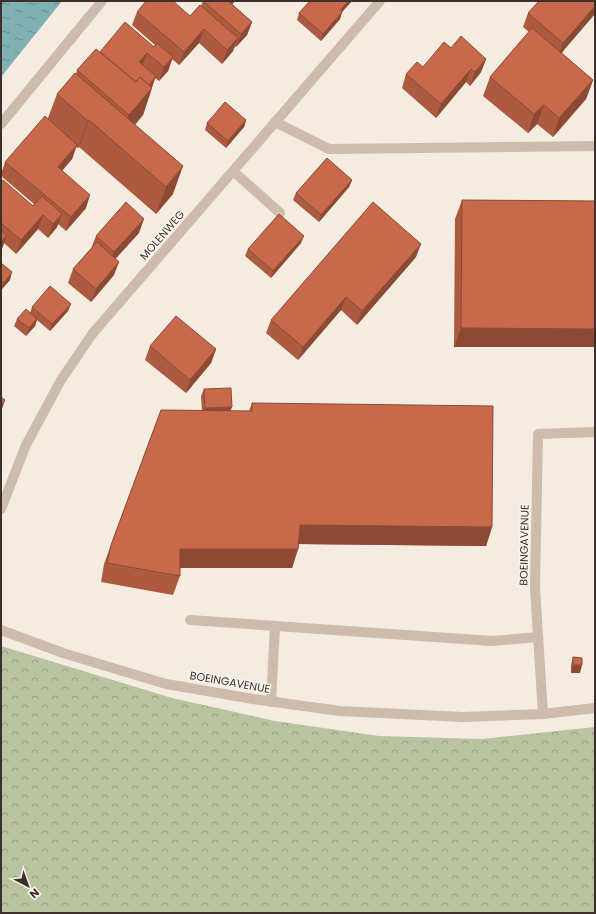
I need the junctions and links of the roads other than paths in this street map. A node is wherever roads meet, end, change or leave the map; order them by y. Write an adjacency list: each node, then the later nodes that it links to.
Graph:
1 (102, 1): 4 (street)
2 (380, 1): 3 (street, MOLENWEG)
3 (275, 122): 5 (street); 6 (street, MOLENWEG)
4 (1, 124)
5 (595, 146)
6 (233, 171): 7 (street); 9 (street, MOLENWEG)
7 (280, 213)
8 (595, 432): 13 (street, BOEINGAVENUE)
9 (1, 509)
10 (190, 620): 11 (street)
11 (274, 626): 13 (street); 14 (street)
12 (1, 630): 14 (street, BOEINGAVENUE)
13 (538, 637): 16 (street, BOEINGAVENUE)
14 (271, 702): 16 (street, BOEINGAVENUE)
15 (595, 708): 16 (street, BOEINGAVENUE)
16 (542, 714)

